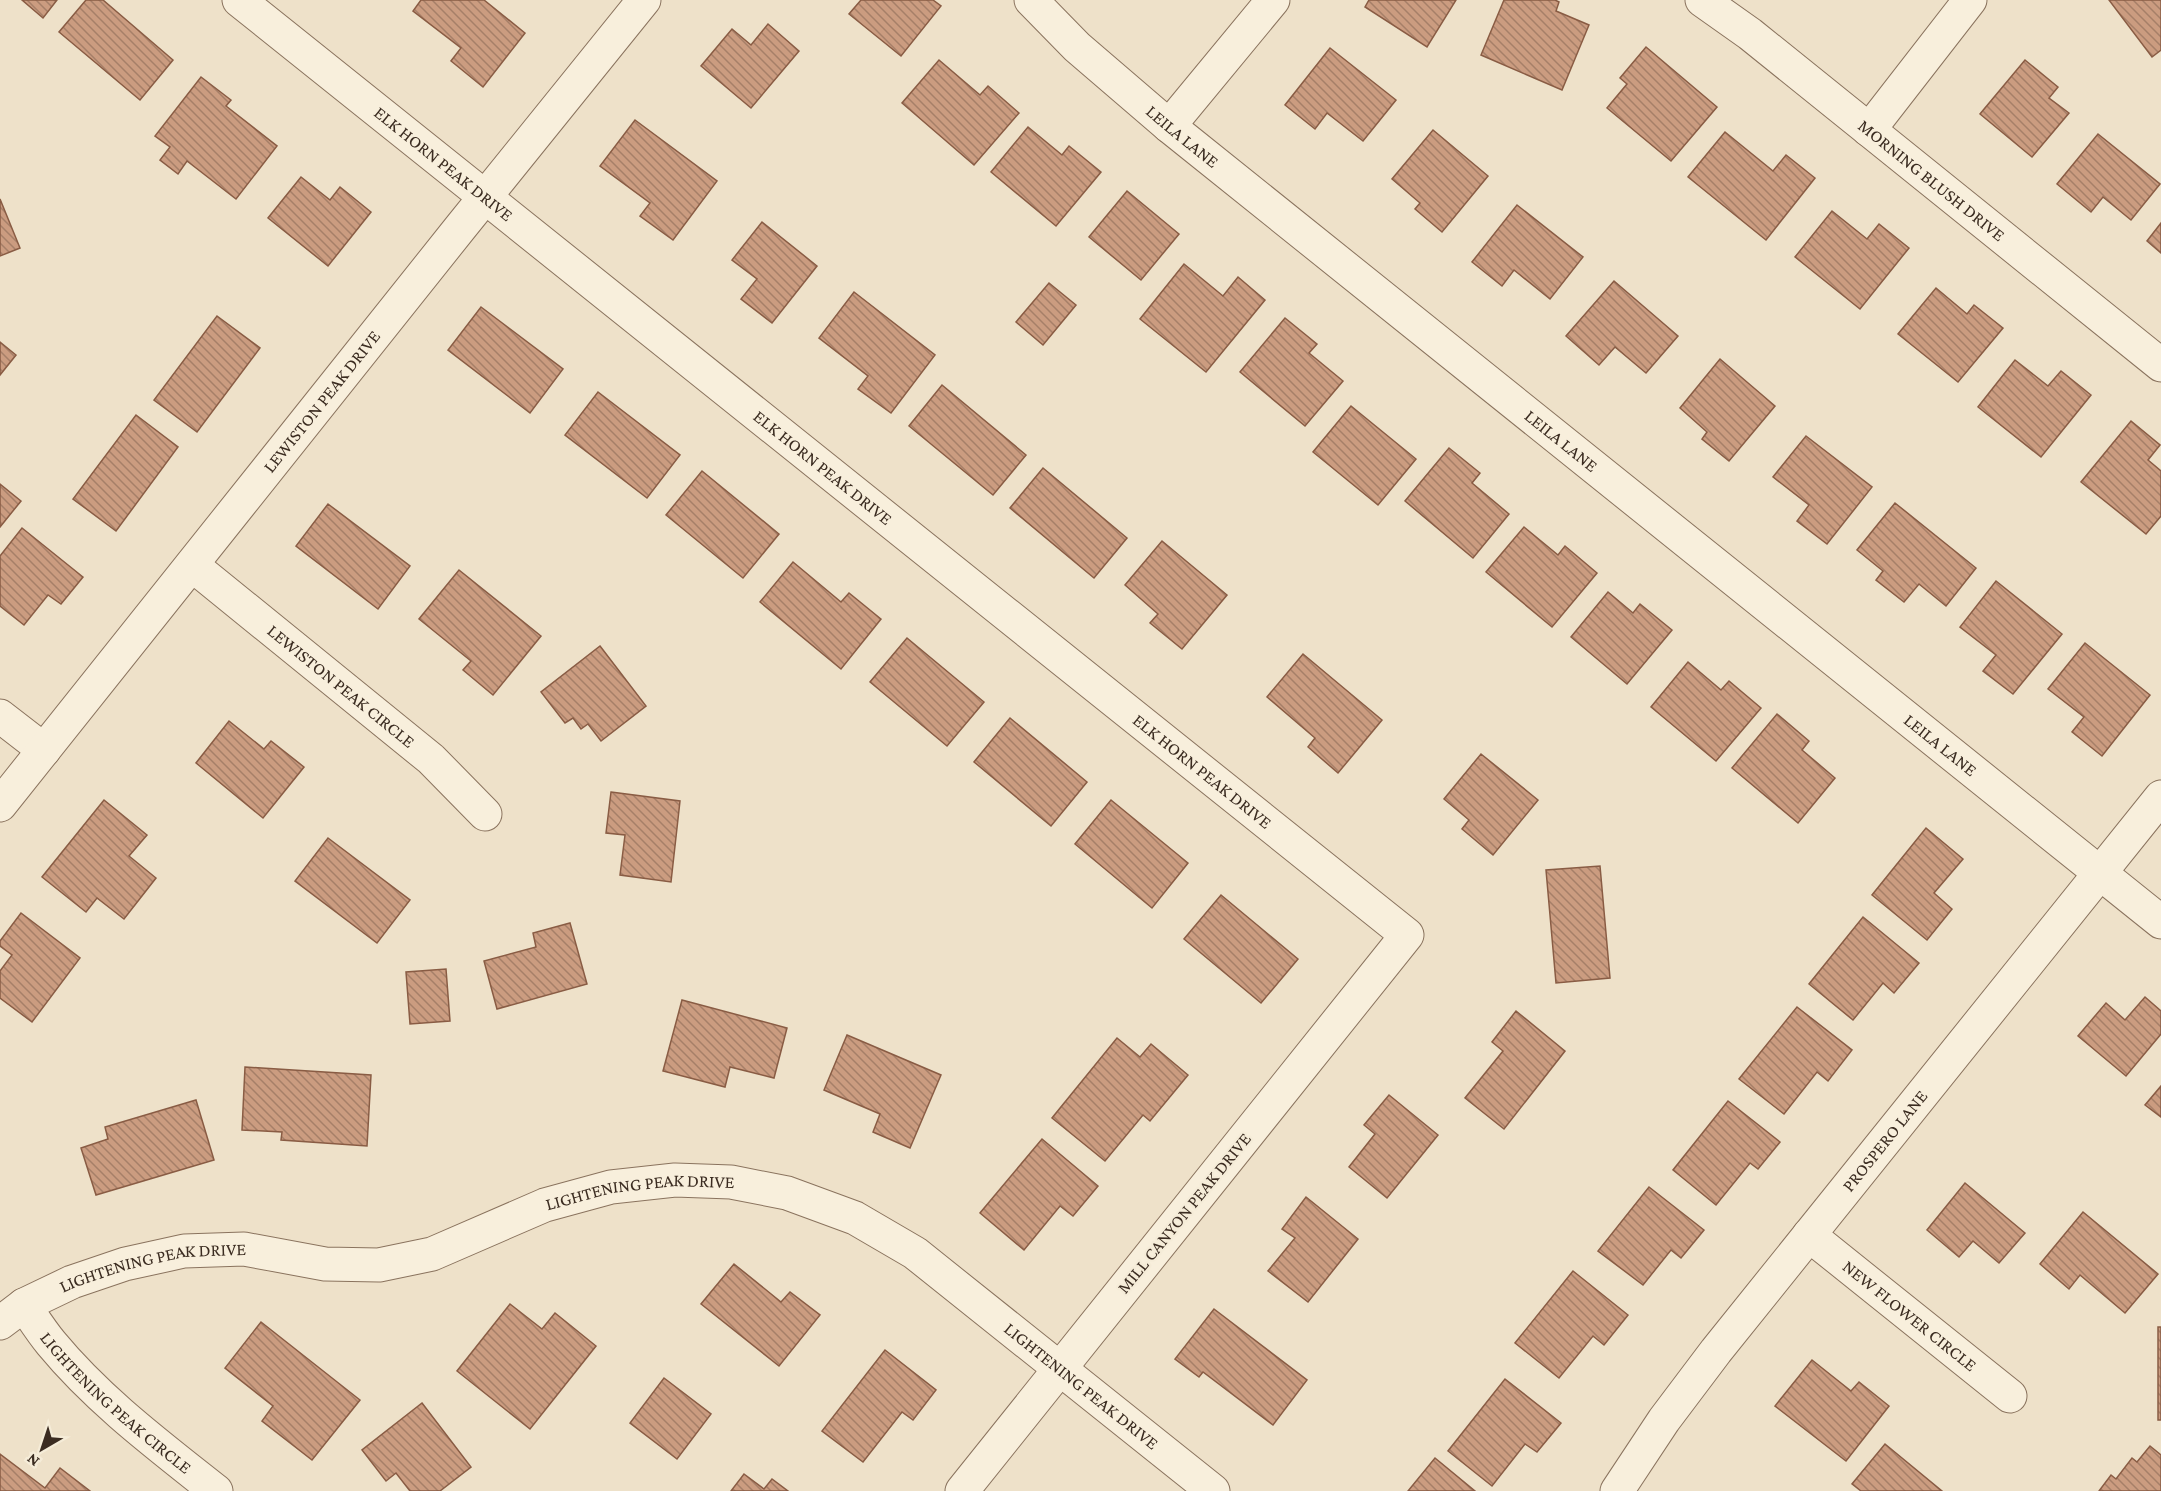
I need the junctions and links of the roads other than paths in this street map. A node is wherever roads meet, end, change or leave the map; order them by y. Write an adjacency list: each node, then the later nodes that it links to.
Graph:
1 (239, 0): 9 (street, ELK HORN PEAK DRIVE)
2 (644, 0): 9 (street, LEWISTON PEAK DRIVE)
3 (1031, 0): 7 (street, LEILA LANE)
4 (1273, 0): 7 (street)
5 (1702, 0): 8 (street, MORNING BLUSH DRIVE)
6 (1970, 0): 8 (street)
7 (1169, 126): 17 (street, LEILA LANE)
8 (1869, 130): 10 (street, MORNING BLUSH DRIVE)
9 (486, 197): 11 (street, LEWISTON PEAK DRIVE); 19 (street, ELK HORN PEAK DRIVE)
10 (2161, 365)
11 (192, 565): 13 (street, LEWISTON PEAK DRIVE); 16 (street, LEWISTON PEAK CIRCLE)
12 (0, 716): 13 (street)
13 (44, 750): 15 (street, LEWISTON PEAK DRIVE)
14 (2161, 796): 17 (street, PROSPERO LANE)
15 (0, 805)
16 (485, 814)
17 (2100, 873): 18 (street, LEILA LANE); 20 (street, PROSPERO LANE)
18 (2161, 922)
19 (1407, 935): 22 (street, MILL CANYON PEAK DRIVE)
20 (1809, 1235): 23 (street, NEW FLOWER CIRCLE); 27 (street, PROSPERO LANE)
21 (12, 1314): 22 (street, LIGHTENING PEAK DRIVE); 24 (street, LIGHTENING PEAK CIRCLE)
22 (1060, 1368): 25 (street, MILL CANYON PEAK DRIVE); 26 (street, LIGHTENING PEAK DRIVE)
23 (2010, 1396)
24 (216, 1491)
25 (962, 1491)
26 (1213, 1491)
27 (1617, 1491)

